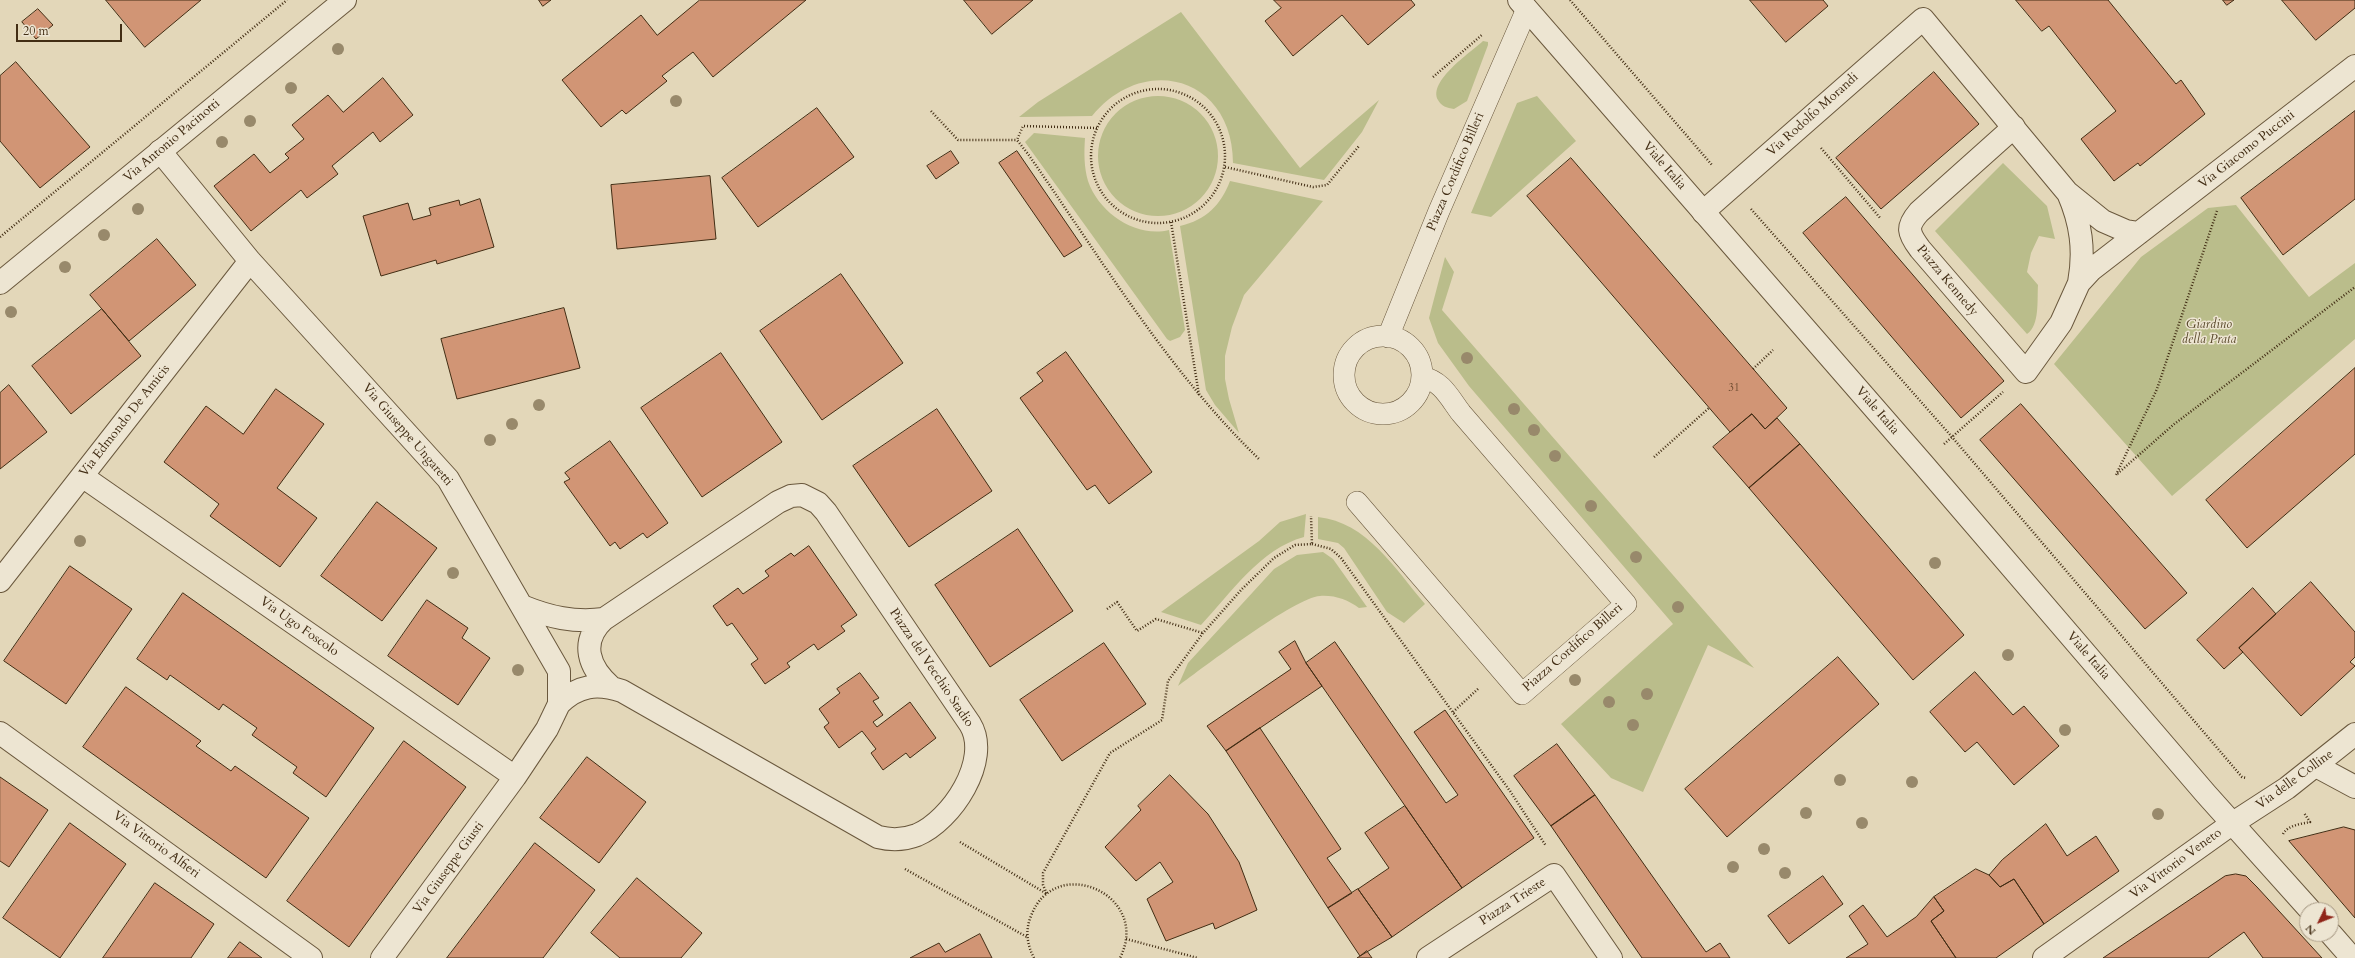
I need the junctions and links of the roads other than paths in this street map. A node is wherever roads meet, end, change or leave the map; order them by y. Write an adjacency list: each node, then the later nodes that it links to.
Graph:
1 (345, 0): 5 (street, Via Antonio Pacinotti)
2 (1523, 5): 7 (street, Viale Italia); 12 (lane, Piazza Cordifico Billeri)
3 (2355, 66): 8 (street, Via Giacomo Puccini)
4 (2014, 127): 6 (street); 7 (street, Via Rodolfo Morandi); 11 (street, Piazza Kennedy)
5 (160, 151): 9 (street, Via Giuseppe Ungaretti); 10 (street, Via Antonio Pacinotti)
6 (2067, 192): 8 (street); 11 (street)
7 (1703, 212): 26 (street, Viale Italia)
8 (2139, 233): 11 (street)
9 (250, 261): 14 (street, Via Edmondo De Amicis); 17 (street, Via Giuseppe Ungaretti)
10 (0, 283)
11 (2079, 283)
12 (1388, 337): 13 (lane); 13 (lane)
13 (1422, 377): 15 (lane, Piazza Cordifico Billeri)
14 (82, 476): 16 (street, Via Edmondo De Amicis); 24 (street, Via Ugo Foscolo)
15 (1357, 502)
16 (0, 581)
17 (522, 606): 18 (street); 20 (street, Via Giuseppe Ungaretti)
18 (604, 619): 19 (street, Piazza del Vecchio Stadio); 19 (street, Piazza del Vecchio Stadio)
19 (611, 687): 20 (street, Piazza del Vecchio Stadio)
20 (559, 704): 24 (street, Via Giuseppe Ungaretti)
21 (0, 733): 29 (street, Via Vittorio Alfieri)
22 (2355, 734): 23 (street, Via delle Colline)
23 (2316, 766): 25 (street); 26 (street, Via delle Colline)
24 (515, 777): 30 (street, Via Giuseppe Giusti)
25 (2355, 787)
26 (2232, 823): 27 (street, Via Vittorio Veneto); 33 (street, Via Vittorio Veneto)
27 (2303, 902)
28 (2338, 942): 34 (street)
29 (311, 958)
30 (382, 958)
31 (1428, 958): 32 (street, Piazza Trieste)
32 (1611, 958)
33 (2044, 958)
34 (2352, 958)

